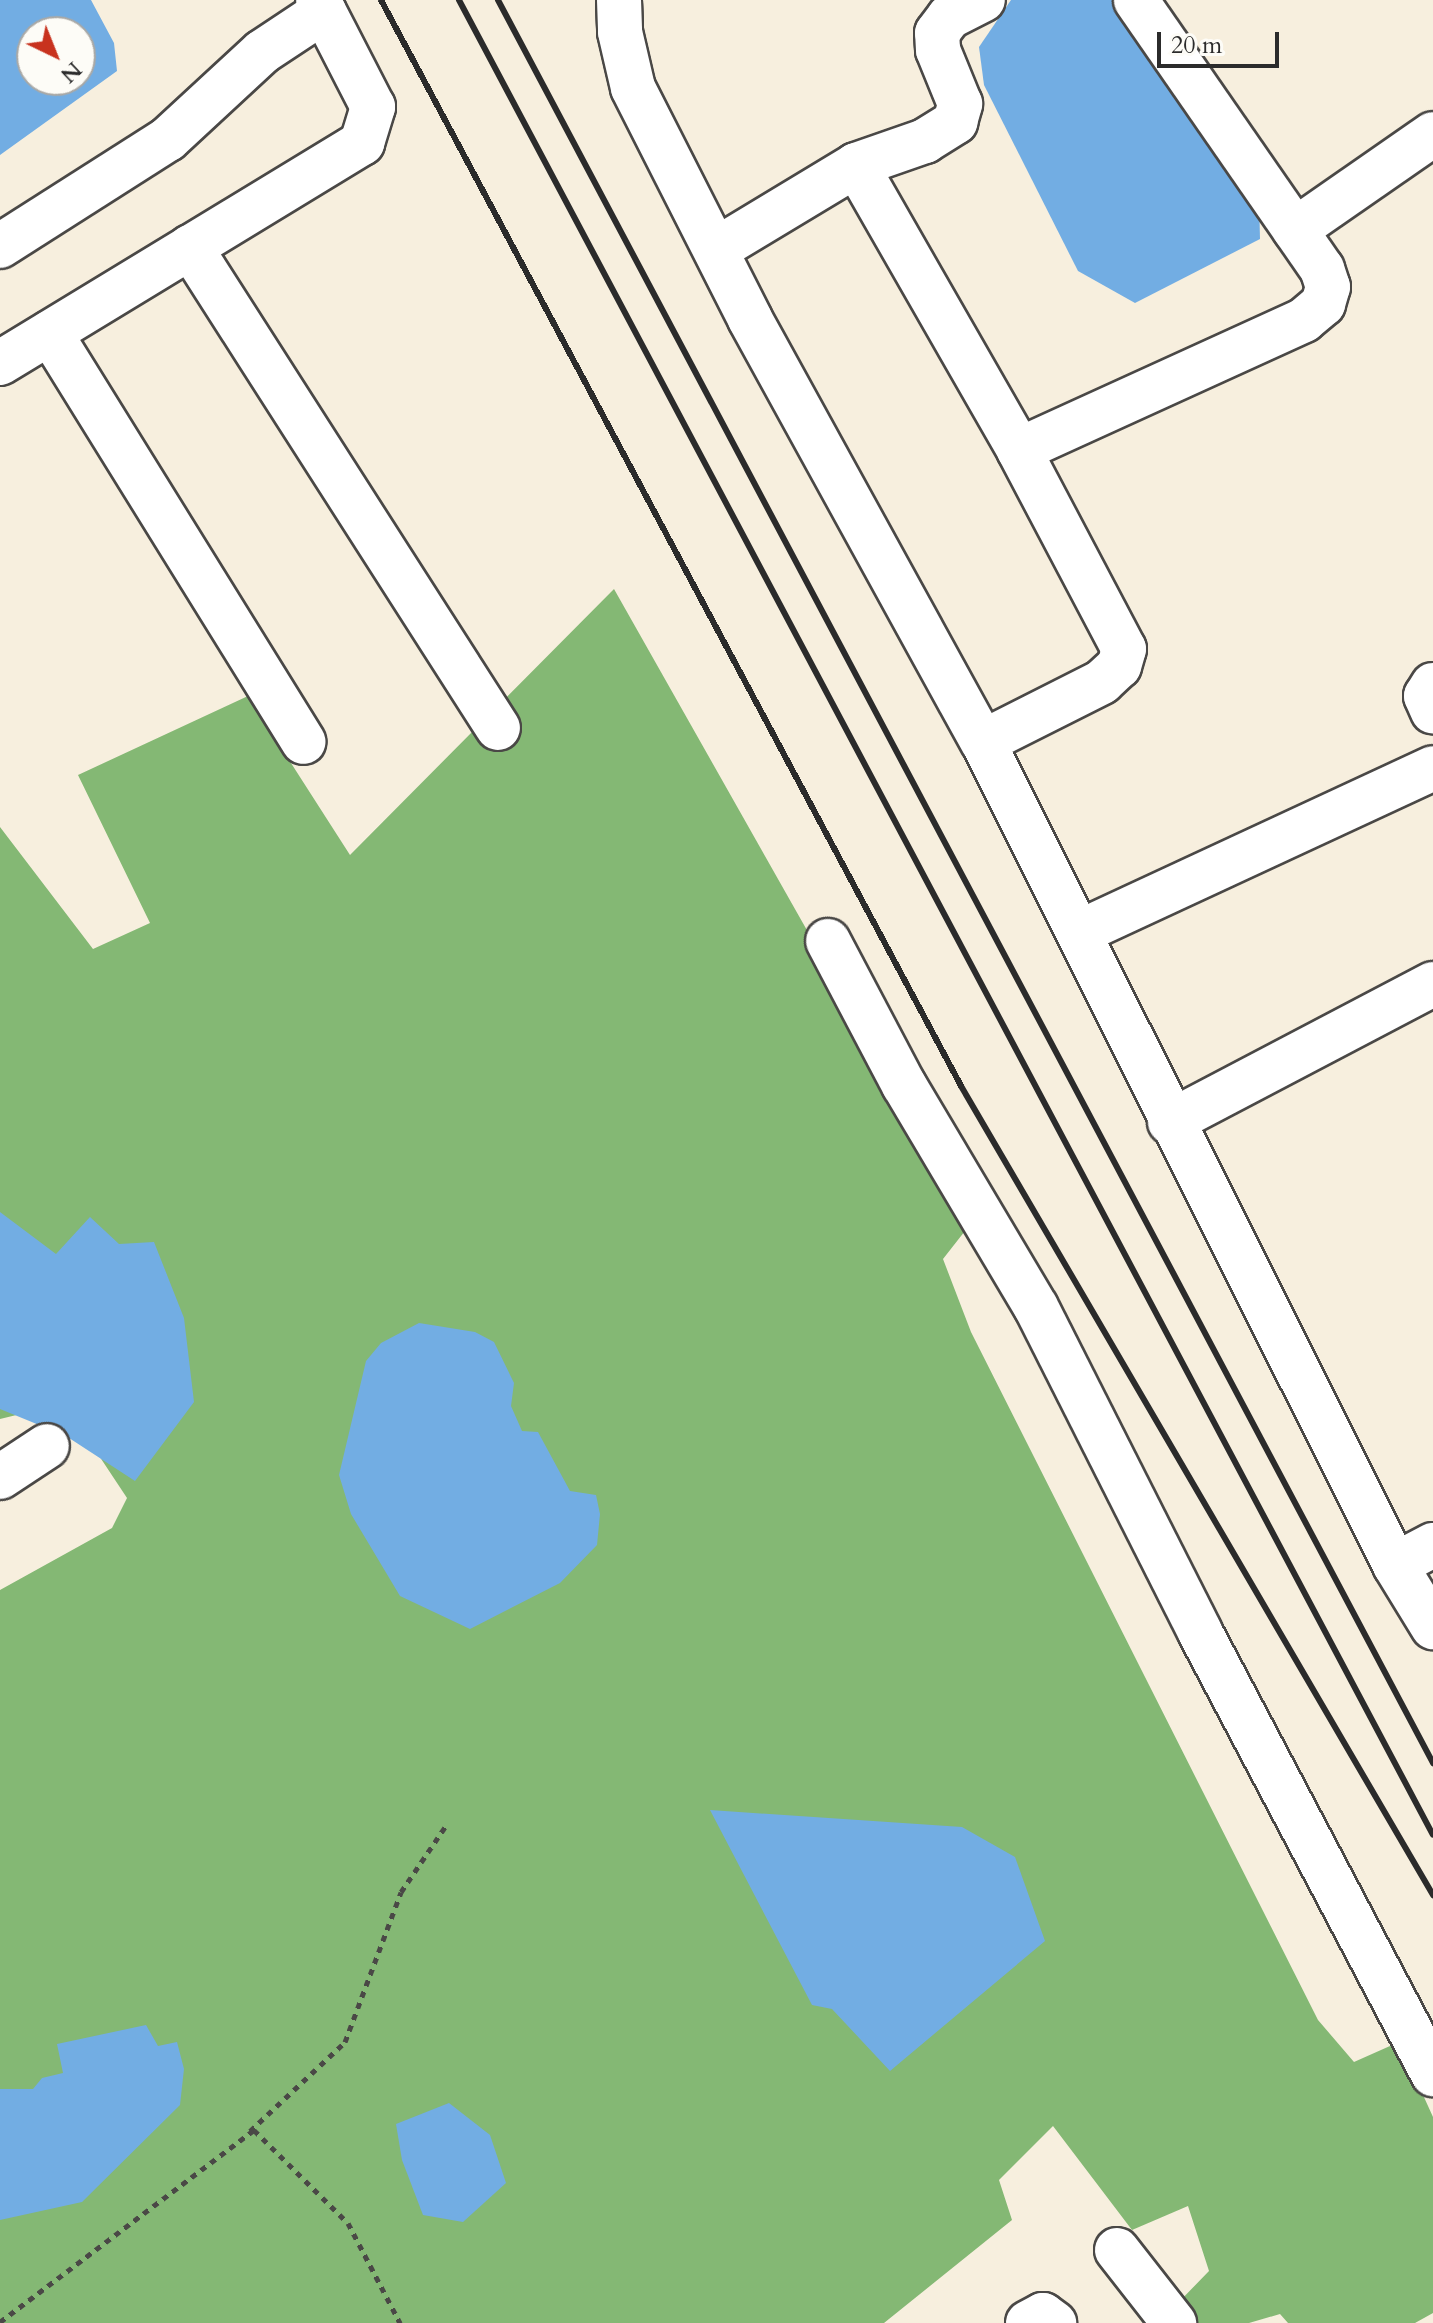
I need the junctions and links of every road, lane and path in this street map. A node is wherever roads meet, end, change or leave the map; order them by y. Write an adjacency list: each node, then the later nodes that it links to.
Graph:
1 (619, 0): 11 (street)
2 (983, 0): 5 (street)
3 (1136, 0): 8 (street)
4 (321, 5): 9 (street); 10 (street)
5 (934, 12): 7 (street)
6 (1433, 134): 8 (street)
7 (856, 165): 11 (street); 14 (street)
8 (1295, 230): 14 (street)
9 (0, 246)
10 (190, 247): 12 (street); 17 (street)
11 (717, 249): 19 (street)
12 (50, 333): 13 (street); 18 (street)
13 (0, 363)
14 (1019, 450): 19 (street)
15 (1433, 685): 16 (street)
16 (1433, 712)
17 (498, 728)
18 (304, 742)
19 (983, 742): 21 (street)
20 (1433, 768): 21 (street)
21 (1080, 932): 24 (street)
22 (828, 941): 31 (street)
23 (1433, 984): 24 (street)
24 (1170, 1122): 28 (street)
25 (47, 1446): 26 (street)
26 (0, 1477)
27 (1433, 1545): 28 (street)
28 (1395, 1565): 29 (street)
29 (1433, 1627)
30 (447, 1824): 32 (path)
31 (1433, 2074)
32 (250, 2132): 34 (path); 35 (path)
33 (1117, 2250): 38 (street)
34 (0, 2322)
35 (400, 2323)
36 (1028, 2323): 37 (street)
37 (1054, 2323)
38 (1174, 2323)

